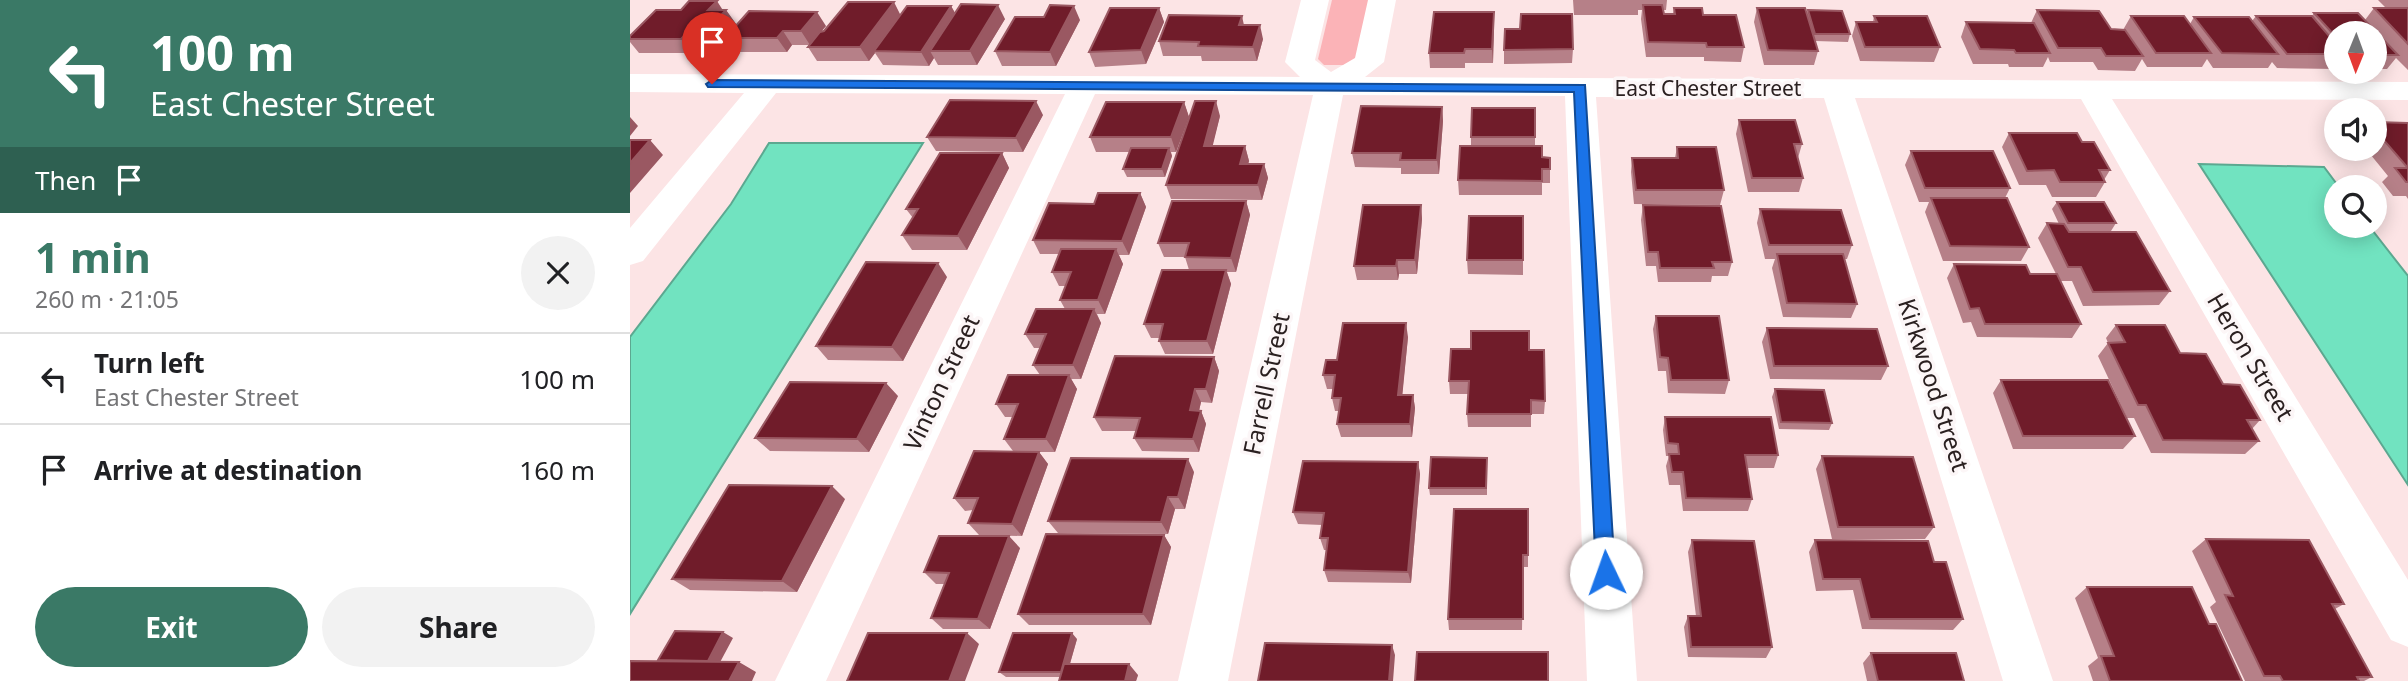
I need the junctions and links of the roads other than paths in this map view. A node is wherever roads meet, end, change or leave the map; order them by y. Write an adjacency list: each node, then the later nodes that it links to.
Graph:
1 (1315, 0): 6 (street)
2 (1382, 0): 6 (street)
3 (630, 83): 4 (street, East Chester Street)
4 (767, 84): 5 (street, East Chester Street); 11 (street)
5 (1084, 86): 6 (street, East Chester Street); 13 (street, Vinton Street)
6 (1330, 86): 7 (street, East Chester Street); 14 (street, Farrell Street)
7 (1580, 88): 8 (street, East Chester Street); 15 (street)
8 (1838, 90): 9 (street, East Chester Street); 16 (street, Kirkwood Street)
9 (2091, 90): 10 (street, East Chester Street); 12 (street, Heron Street)
10 (2408, 91)
11 (630, 252)
12 (2408, 624)
13 (800, 681)
14 (1203, 681)
15 (1612, 681)
16 (2028, 681)

